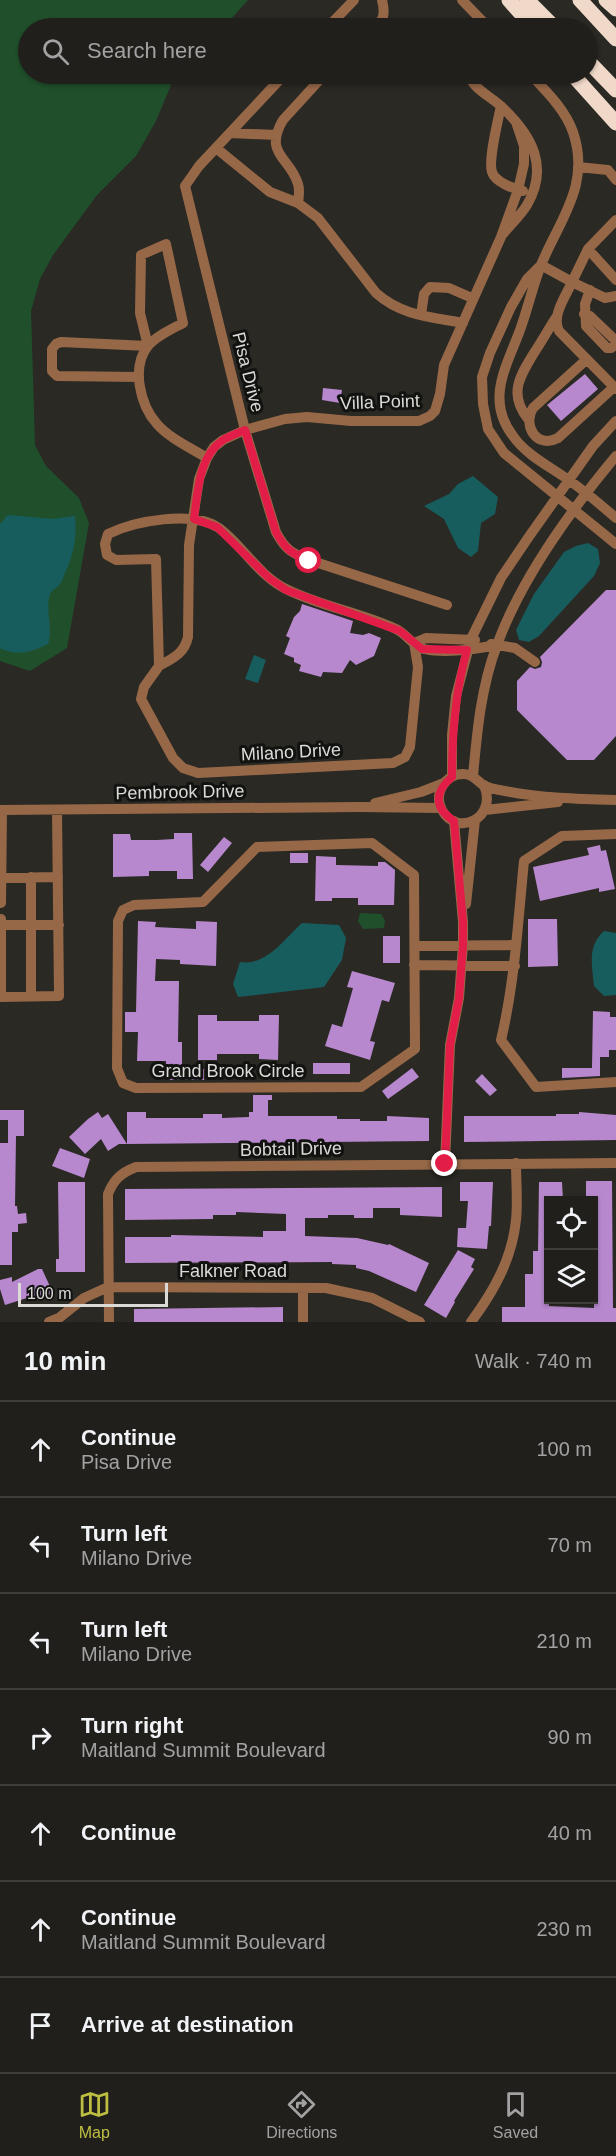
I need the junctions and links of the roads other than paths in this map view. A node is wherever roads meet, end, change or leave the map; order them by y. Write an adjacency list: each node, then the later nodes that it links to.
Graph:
1 (354, 0): 9 (street)
2 (382, 0): 10 (street)
3 (462, 0): 11 (street)
4 (509, 0): 12 (highway)
5 (527, 0): 13 (highway)
6 (580, 0): 14 (highway)
7 (606, 0): 8 (highway)
8 (616, 9)
9 (337, 18)
10 (383, 18)
11 (479, 18)
12 (525, 18)
13 (545, 18)
14 (597, 18)
15 (598, 20): 16 (highway)
16 (616, 39)
17 (598, 71): 23 (highway)
18 (276, 84): 27 (street, Pisa Drive)
19 (316, 84): 28 (street)
20 (474, 84): 24 (street, Villa Point)
21 (538, 84): 30 (street)
22 (581, 84): 26 (highway)
23 (616, 90)
24 (501, 106): 25 (street, Villa Point); 32 (street)
25 (516, 122): 32 (street, Villa Point); 33 (street, Villa Point)
26 (616, 123)
27 (230, 133): 28 (street); 29 (street, Pisa Drive)
28 (276, 135): 34 (street)
29 (216, 148): 34 (street); 54 (street, Pisa Drive)
30 (578, 167): 31 (street); 38 (street)
31 (616, 180)
32 (518, 190): 33 (street); 36 (street, Villa Point)
33 (532, 193): 36 (street, Villa Point)
34 (298, 203): 44 (street)
35 (616, 220): 37 (street)
36 (501, 237): 43 (street, Villa Point)
37 (588, 249): 39 (street); 40 (street)
38 (541, 265): 40 (street); 57 (street); 59 (street)
39 (616, 280)
40 (572, 282): 41 (street); 45 (street)
41 (590, 290): 42 (street); 47 (street)
42 (616, 296)
43 (472, 298): 44 (street); 46 (street, Villa Point)
44 (421, 315): 46 (street)
45 (557, 315): 49 (street); 52 (street)
46 (463, 323): 54 (street, Villa Point)
47 (616, 342)
48 (148, 346): 48 (street); 50 (street); 50 (street)
49 (587, 359): 51 (street); 52 (street)
50 (139, 377): 56 (street)
51 (613, 382): 52 (street)
52 (528, 419)
53 (616, 421): 57 (street)
54 (245, 430): 56 (street, Milano Drive); 64 (street, Pisa Drive)
55 (616, 456): 58 (street)
56 (207, 458): 62 (street, Milano Drive)
57 (569, 480): 58 (street); 59 (street)
58 (587, 494): 60 (street); 61 (street)
59 (558, 496): 60 (street); 66 (street)
60 (574, 512): 63 (street); 68 (street)
61 (616, 518)
62 (194, 519): 67 (street); 72 (street, Milano Drive); 72 (street)
63 (616, 543)
64 (447, 604)
65 (434, 637): 66 (street); 67 (street); 69 (street)
66 (471, 639): 68 (street); 70 (street)
67 (414, 643): 69 (street); 72 (street, Milano Drive)
68 (496, 645): 70 (street); 71 (street); 73 (street)
69 (435, 650): 70 (street)
70 (467, 650): 74 (street)
71 (535, 662)
72 (159, 666)
73 (473, 776): 74 (street); 75 (street)
74 (448, 780): 78 (street, Pembrook Drive); 79 (street)
75 (484, 785): 76 (street); 82 (street)
76 (582, 800): 77 (street); 82 (street)
77 (616, 800)
78 (360, 807): 79 (street, Pembrook Drive); 81 (street, Pembrook Drive)
79 (440, 808): 84 (street)
80 (1, 810): 81 (street, Pembrook Drive); 88 (street)
81 (57, 810): 86 (street)
82 (485, 810): 83 (street)
83 (475, 820): 84 (street); 91 (street)
84 (454, 821): 91 (street)
85 (616, 834): 95 (street)
86 (58, 876): 87 (street); 93 (street)
87 (31, 877): 88 (street); 92 (street)
88 (1, 878): 89 (street)
89 (2, 903)
90 (1, 922): 92 (street); 101 (street)
91 (463, 922): 94 (street)
92 (31, 925): 93 (street); 100 (street)
93 (59, 925): 100 (street)
94 (463, 945): 95 (street); 96 (street); 98 (street)
95 (515, 945): 99 (street)
96 (415, 946): 97 (street, Grand Brook Circle); 97 (street, Grand Brook Circle)
97 (414, 965): 98 (street)
98 (462, 966): 99 (street); 104 (street)
99 (515, 966): 102 (street)
100 (31, 996): 101 (street)
101 (1, 997)
102 (616, 1082)
103 (616, 1163): 105 (street, Bobtail Drive)
104 (445, 1164): 105 (street, Bobtail Drive); 106 (street, Bobtail Drive)
105 (516, 1164): 112 (street)
106 (108, 1287): 107 (street, Falkner Road); 108 (street, Falkner Road); 109 (street, Bobtail Drive)
107 (303, 1288): 110 (street); 111 (street, Falkner Road)
108 (49, 1322)
109 (109, 1322)
110 (303, 1322)
111 (420, 1322)
112 (471, 1322)

